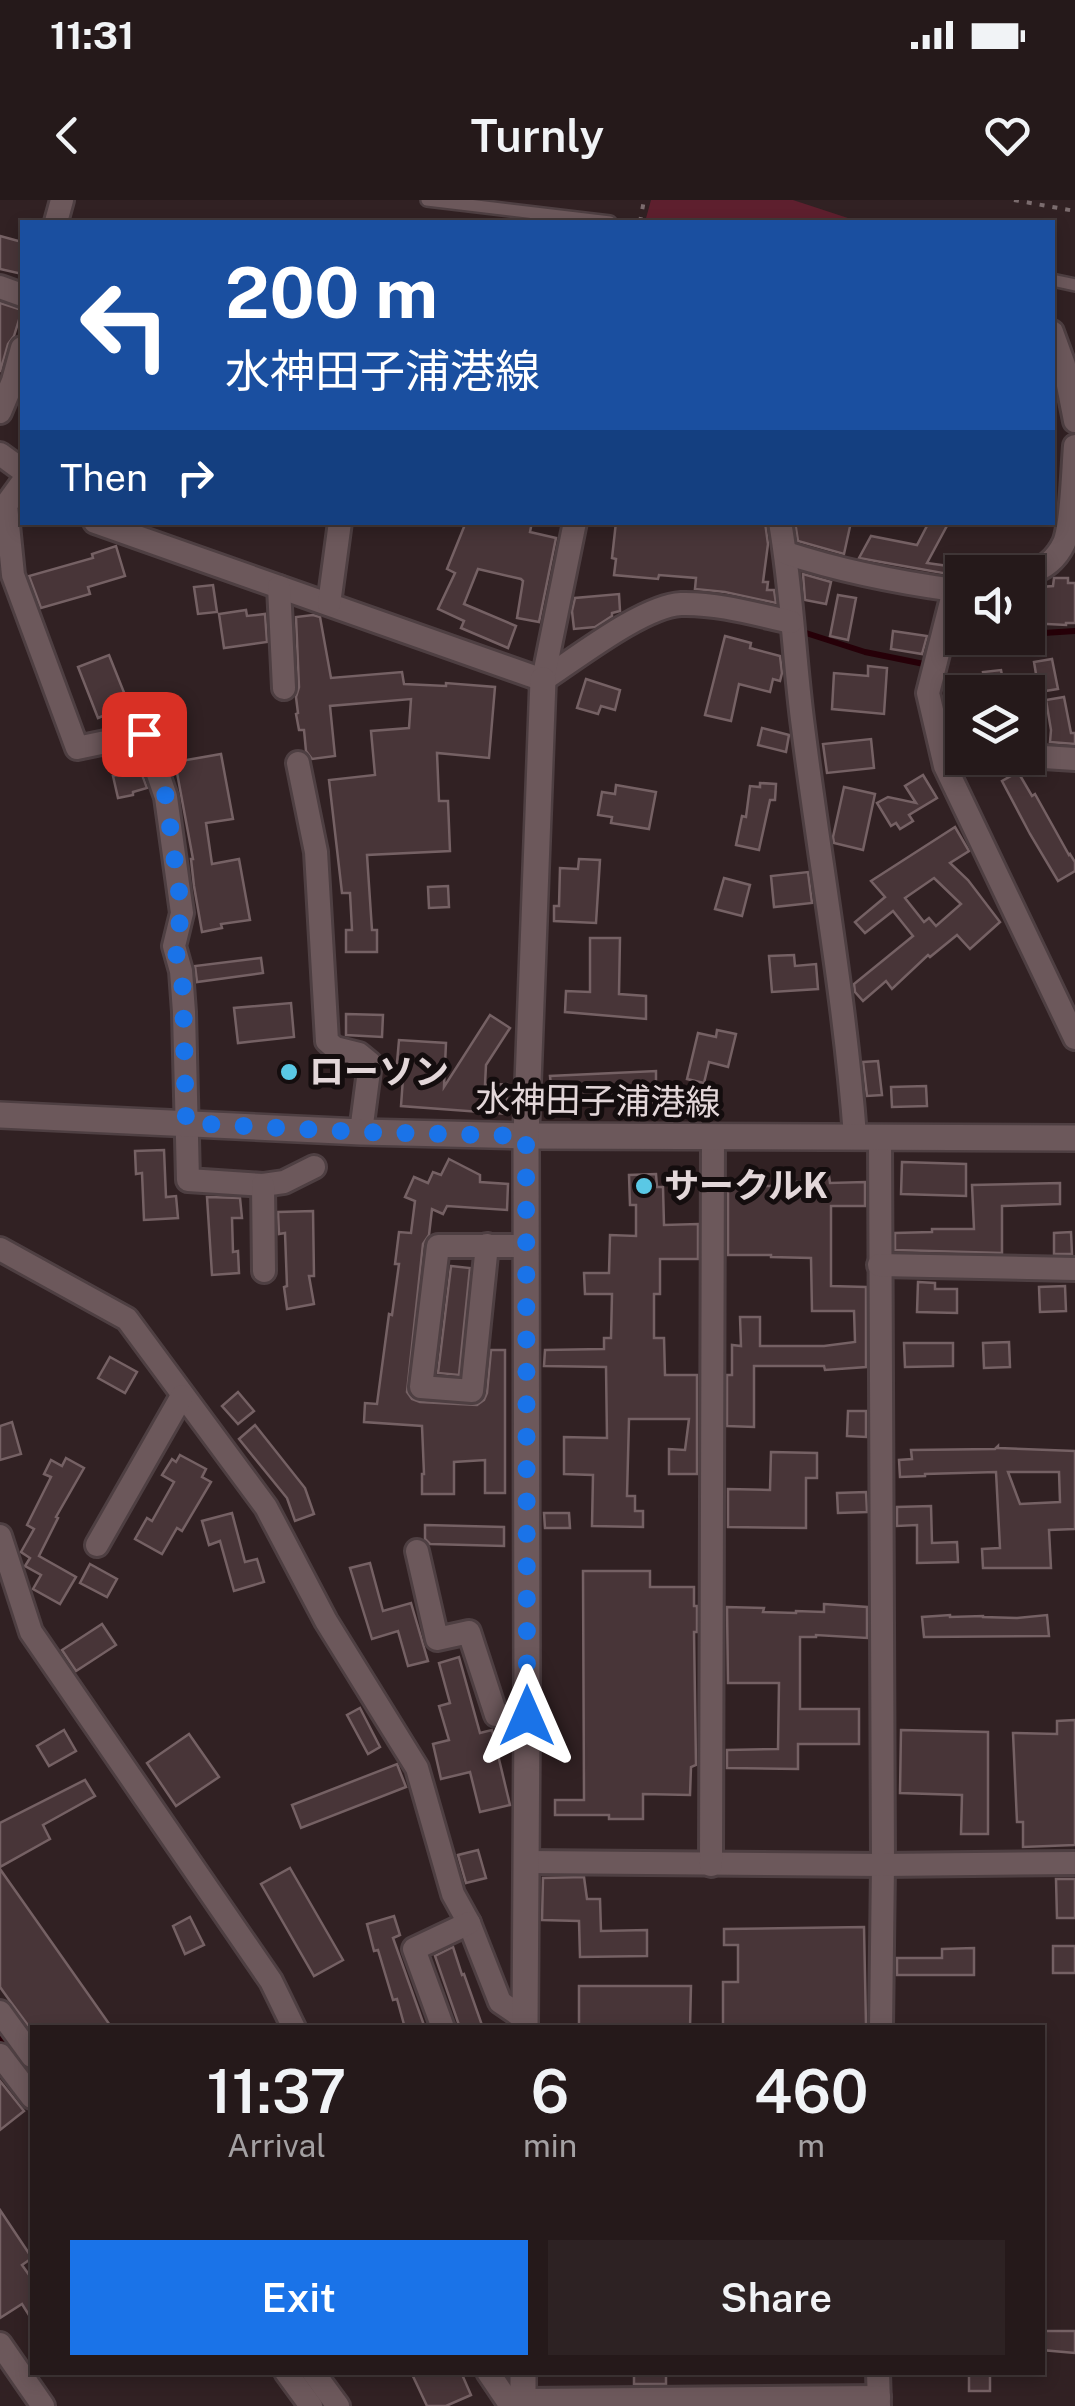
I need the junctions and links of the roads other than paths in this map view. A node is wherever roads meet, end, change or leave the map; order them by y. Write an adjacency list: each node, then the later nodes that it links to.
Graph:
1 (428, 200): 2 (lane)
2 (593, 220)
3 (1055, 340): 6 (street)
4 (20, 355): 5 (street)
5 (0, 412)
6 (1075, 421)
7 (1075, 446): 14 (street)
8 (20, 486): 29 (street)
9 (103, 525): 16 (street)
10 (340, 525): 17 (street)
11 (574, 525): 20 (street)
12 (781, 525): 13 (street)
13 (786, 553): 15 (street); 18 (street)
14 (1045, 566)
15 (945, 584)
16 (279, 587): 17 (street); 21 (street)
17 (329, 604): 20 (street)
18 (791, 622): 20 (street); 32 (street)
19 (945, 631): 22 (street)
20 (544, 680): 31 (street)
21 (284, 688)
22 (945, 734)
23 (1045, 757): 24 (street)
24 (1075, 759)
25 (298, 763): 30 (street)
26 (949, 775): 27 (street)
27 (1075, 1038)
28 (0, 1115): 29 (street, 水神田子浦港線)
29 (186, 1123): 30 (street, 水神田子浦港線); 36 (street)
30 (361, 1132): 31 (street, 水神田子浦港線)
31 (526, 1136): 33 (street, 水神田子浦港線); 38 (street)
32 (868, 1137): 33 (street, 水神田子浦港線); 34 (street, 水神田子浦港線); 40 (street)
33 (713, 1138): 50 (street)
34 (1075, 1138)
35 (314, 1167): 36 (street)
36 (263, 1185): 42 (street)
37 (487, 1245): 37 (street); 38 (street)
38 (526, 1246): 47 (street)
39 (0, 1249): 43 (street)
40 (879, 1264): 41 (street); 51 (street)
41 (1075, 1269)
42 (264, 1271)
43 (182, 1396): 45 (street); 52 (street)
44 (0, 1536): 55 (street)
45 (96, 1545)
46 (418, 1551): 47 (street)
47 (527, 1716): 48 (street)
48 (527, 1862): 50 (street); 54 (street)
49 (1075, 1864): 51 (street)
50 (711, 1865): 51 (street)
51 (883, 1866): 57 (street)
52 (469, 1924): 54 (street); 56 (street)
53 (0, 2012): 58 (street)
54 (525, 2023)
55 (293, 2025)
56 (443, 2025)
57 (881, 2025)
58 (30, 2053)
59 (0, 2055): 60 (street)
60 (30, 2095)
61 (0, 2344): 70 (street)
62 (288, 2375): 71 (street)
63 (314, 2375): 72 (street)
64 (491, 2375): 69 (street)
65 (523, 2375): 69 (street)
66 (878, 2375): 67 (street)
67 (879, 2402): 68 (street)
68 (707, 2403): 69 (street)
69 (519, 2404)
70 (43, 2406)
71 (311, 2406)
72 (338, 2406)

